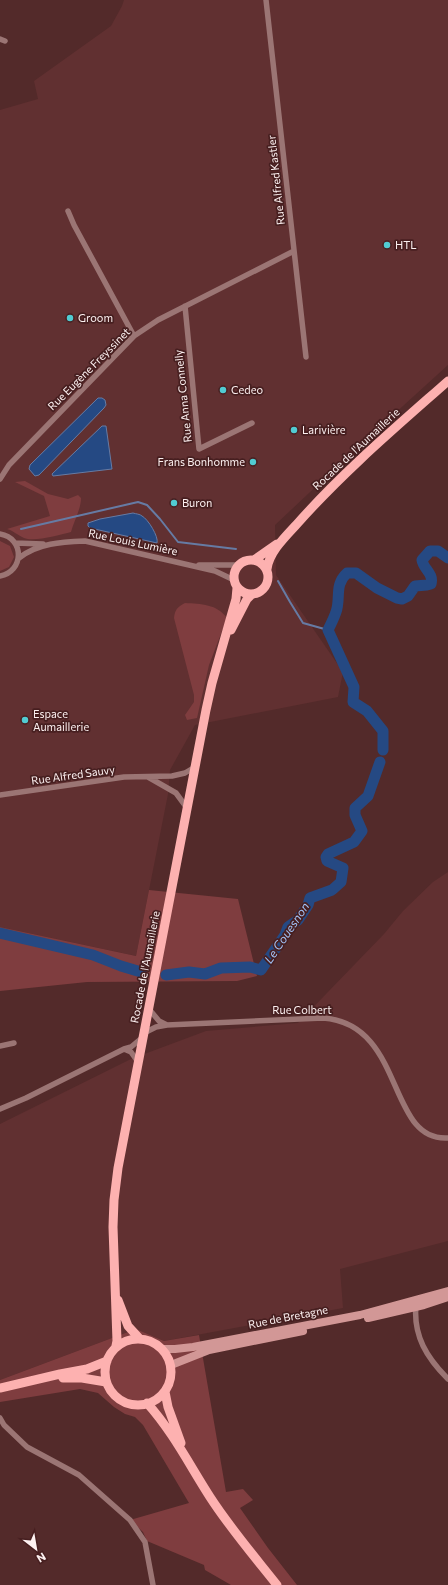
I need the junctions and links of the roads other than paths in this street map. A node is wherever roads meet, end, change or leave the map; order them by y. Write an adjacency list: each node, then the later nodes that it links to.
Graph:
1 (266, 0): 3 (street, Rue Alfred Kastler)
2 (68, 211): 5 (street)
3 (294, 251): 4 (street, Rue Eugène Freyssinet); 6 (street, Rue Alfred Kastler)
4 (184, 306): 5 (street, Rue Eugène Freyssinet); 8 (street, Rue Anna Connelly)
5 (134, 336): 9 (street, Rue Eugène Freyssinet)
6 (306, 357)
7 (448, 381): 11 (main road, Rocade de l'Aumaillerie)
8 (252, 423)
9 (0, 479)
10 (1, 534): 12 (street)
11 (285, 538): 15 (main road, Rocade de l'Aumaillerie); 18 (main road, Rocade de l'Aumaillerie)
12 (15, 543): 13 (street, Rue Louis Lumière); 14 (street)
13 (48, 544): 14 (street, Rue Louis Lumière); 16 (street, Rue Louis Lumière)
14 (19, 558): 19 (street)
15 (254, 560): 17 (main road); 18 (main road)
16 (191, 565): 17 (street, Rue Louis Lumière); 20 (street, Rue Louis Lumière)
17 (238, 565): 20 (main road)
18 (267, 569): 21 (main road)
19 (0, 576)
20 (235, 584): 21 (main road); 22 (main road, Rocade de l'Aumaillerie)
21 (252, 594): 22 (main road, Rocade de l'Aumaillerie)
22 (223, 647): 23 (main road, Rocade de l'Aumaillerie)
23 (196, 767): 24 (street, Rue Alfred Sauvy); 26 (main road, Rocade de l'Aumaillerie)
24 (148, 777): 25 (street, Rue Alfred Sauvy); 26 (street, Rue Alfred Sauvy)
25 (0, 795)
26 (187, 808): 27 (main road, Rocade de l'Aumaillerie)
27 (149, 1009): 28 (street); 29 (main road, Rocade de l'Aumaillerie)
28 (168, 1025): 29 (street, Rue Colbert); 35 (street, Rue Colbert)
29 (144, 1035): 32 (street, Rue Colbert); 33 (main road, Rocade de l'Aumaillerie)
30 (14, 1043): 31 (street)
31 (0, 1046)
32 (124, 1049): 33 (street); 34 (street, Rue Colbert)
33 (138, 1062): 37 (main road, Rocade de l'Aumaillerie)
34 (0, 1109)
35 (448, 1138)
36 (448, 1291): 39 (main road)
37 (115, 1293): 40 (main road, Rocade de l'Aumaillerie); 41 (main road, Rocade de l'Aumaillerie)
38 (448, 1297): 39 (main road)
39 (416, 1304): 42 (main road, Rue de Bretagne); 44 (main road, Rue de Bretagne); 45 (street)
40 (139, 1338): 41 (main road); 42 (main road)
41 (116, 1346): 43 (main road)
42 (162, 1349): 44 (main road)
43 (107, 1361): 46 (main road); 47 (main road)
44 (171, 1365): 49 (main road)
45 (448, 1379)
46 (106, 1382): 47 (main road); 50 (main road)
47 (20, 1384): 48 (main road)
48 (0, 1388)
49 (165, 1392): 50 (main road); 52 (main road)
50 (147, 1403): 52 (main road)
51 (0, 1418): 53 (street)
52 (187, 1458): 54 (main road)
53 (153, 1585)
54 (277, 1585)

